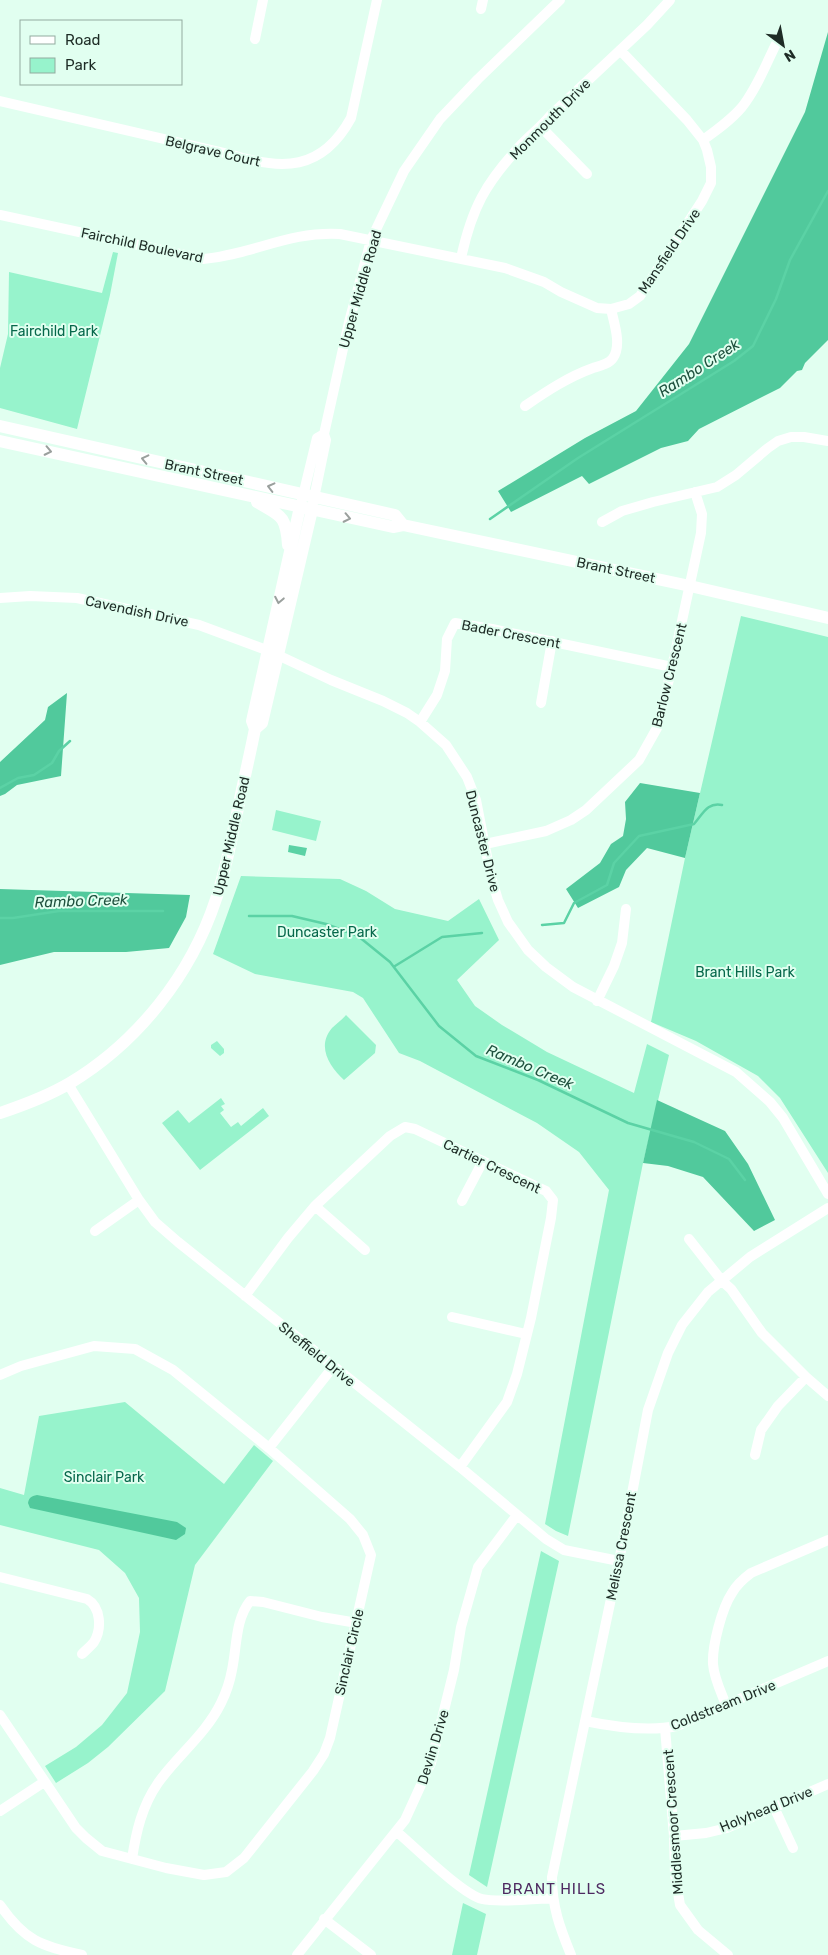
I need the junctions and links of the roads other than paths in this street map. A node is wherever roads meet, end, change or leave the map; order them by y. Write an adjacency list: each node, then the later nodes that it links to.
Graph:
1 (263, 0): 5 (street)
2 (377, 0): 8 (street, Belgrave Court)
3 (560, 0): 13 (street, Upper Middle Road)
4 (670, 0): 7 (street, Monmouth Drive)
5 (256, 39)
6 (777, 42): 10 (street)
7 (620, 50): 9 (street, Monmouth Drive); 10 (street, Mansfield Drive)
8 (0, 101)
9 (541, 127): 11 (street); 14 (street, Monmouth Drive)
10 (703, 140): 15 (street, Mansfield Drive)
11 (587, 174)
12 (0, 215): 13 (street, Fairchild Boulevard)
13 (371, 240): 14 (street); 22 (street, Upper Middle Road)
14 (461, 258): 15 (street)
15 (611, 309): 16 (street)
16 (526, 406)
17 (0, 426): 22 (main road, Brant Street, one-way to 17)
18 (0, 441): 21 (main road, Brant Street, one-way to 21)
19 (828, 441): 20 (street)
20 (695, 492): 23 (street); 25 (street, Barlow Crescent)
21 (246, 495): 22 (main road, Brant Street); 24 (main road)
22 (307, 502): 24 (main road, Upper Middle Road); 25 (main road, Brant Street); 29 (main road, Upper Middle Road)
23 (602, 522)
24 (288, 552): 29 (main road, Upper Middle Road, one-way to 29)
25 (690, 586): 27 (main road, Brant Street); 30 (street, Barlow Crescent)
26 (0, 598): 29 (street, Cavendish Drive)
27 (828, 618)
28 (552, 641): 30 (street, Bader Crescent); 31 (street); 32 (street, Bader Crescent)
29 (273, 653): 32 (street, Duncaster Drive); 36 (main road, Upper Middle Road)
30 (672, 667): 33 (street, Barlow Crescent)
31 (541, 703)
32 (420, 722): 33 (street, Duncaster Drive)
33 (485, 844): 35 (street, Duncaster Drive)
34 (626, 908): 35 (street)
35 (597, 1001): 39 (street, Duncaster Drive)
36 (68, 1084): 37 (main road, Upper Middle Road); 40 (street, Sheffield Drive)
37 (0, 1113)
38 (483, 1162): 41 (street); 42 (street, Cartier Crescent); 50 (street, Cartier Crescent)
39 (828, 1194)
40 (140, 1200): 44 (street); 48 (street, Sheffield Drive)
41 (462, 1201)
42 (315, 1206): 46 (street); 48 (street, Cartier Crescent)
43 (828, 1208): 47 (street, Melissa Crescent)
44 (95, 1231)
45 (688, 1239): 47 (street)
46 (365, 1250)
47 (722, 1280): 53 (street); 60 (street, Melissa Crescent)
48 (245, 1296): 51 (street, Sheffield Drive)
49 (452, 1317): 50 (street)
50 (526, 1334): 57 (street, Cartier Crescent)
51 (333, 1367): 55 (street); 57 (street, Sheffield Drive)
52 (0, 1375): 55 (street, Sinclair Circle)
53 (806, 1377): 54 (street); 56 (street)
54 (828, 1396)
55 (269, 1448): 62 (street, Sinclair Circle)
56 (755, 1455)
57 (460, 1468): 58 (street, Sheffield Drive)
58 (517, 1515): 60 (street, Sheffield Drive); 73 (street, Devlin Drive)
59 (828, 1540): 65 (street)
60 (619, 1561): 67 (street, Melissa Crescent)
61 (0, 1577): 63 (street)
62 (356, 1623): 76 (street, Sinclair Circle); 76 (street)
63 (82, 1654)
64 (828, 1661): 65 (street, Coldstream Drive)
65 (726, 1705): 68 (street, Coldstream Drive)
66 (0, 1715): 69 (street, Sinclair Circle)
67 (585, 1721): 68 (street, Coldstream Drive); 77 (street, Melissa Crescent)
68 (665, 1728): 74 (street, Middlesmoor Crescent)
69 (44, 1782): 72 (street); 76 (street, Sinclair Circle)
70 (828, 1784): 71 (street, Holyhead Drive)
71 (774, 1807): 74 (street, Holyhead Drive); 75 (street)
72 (0, 1811)
73 (397, 1832): 77 (street); 79 (street, Devlin Drive)
74 (674, 1836): 84 (street, Middlesmoor Crescent)
75 (793, 1848)
76 (132, 1859)
77 (552, 1898): 83 (street, Melissa Crescent)
78 (0, 1905): 80 (street)
79 (324, 1919): 81 (street, Devlin Drive); 82 (street)
80 (82, 1955)
81 (297, 1955)
82 (371, 1955)
83 (571, 1955)
84 (728, 1955)

